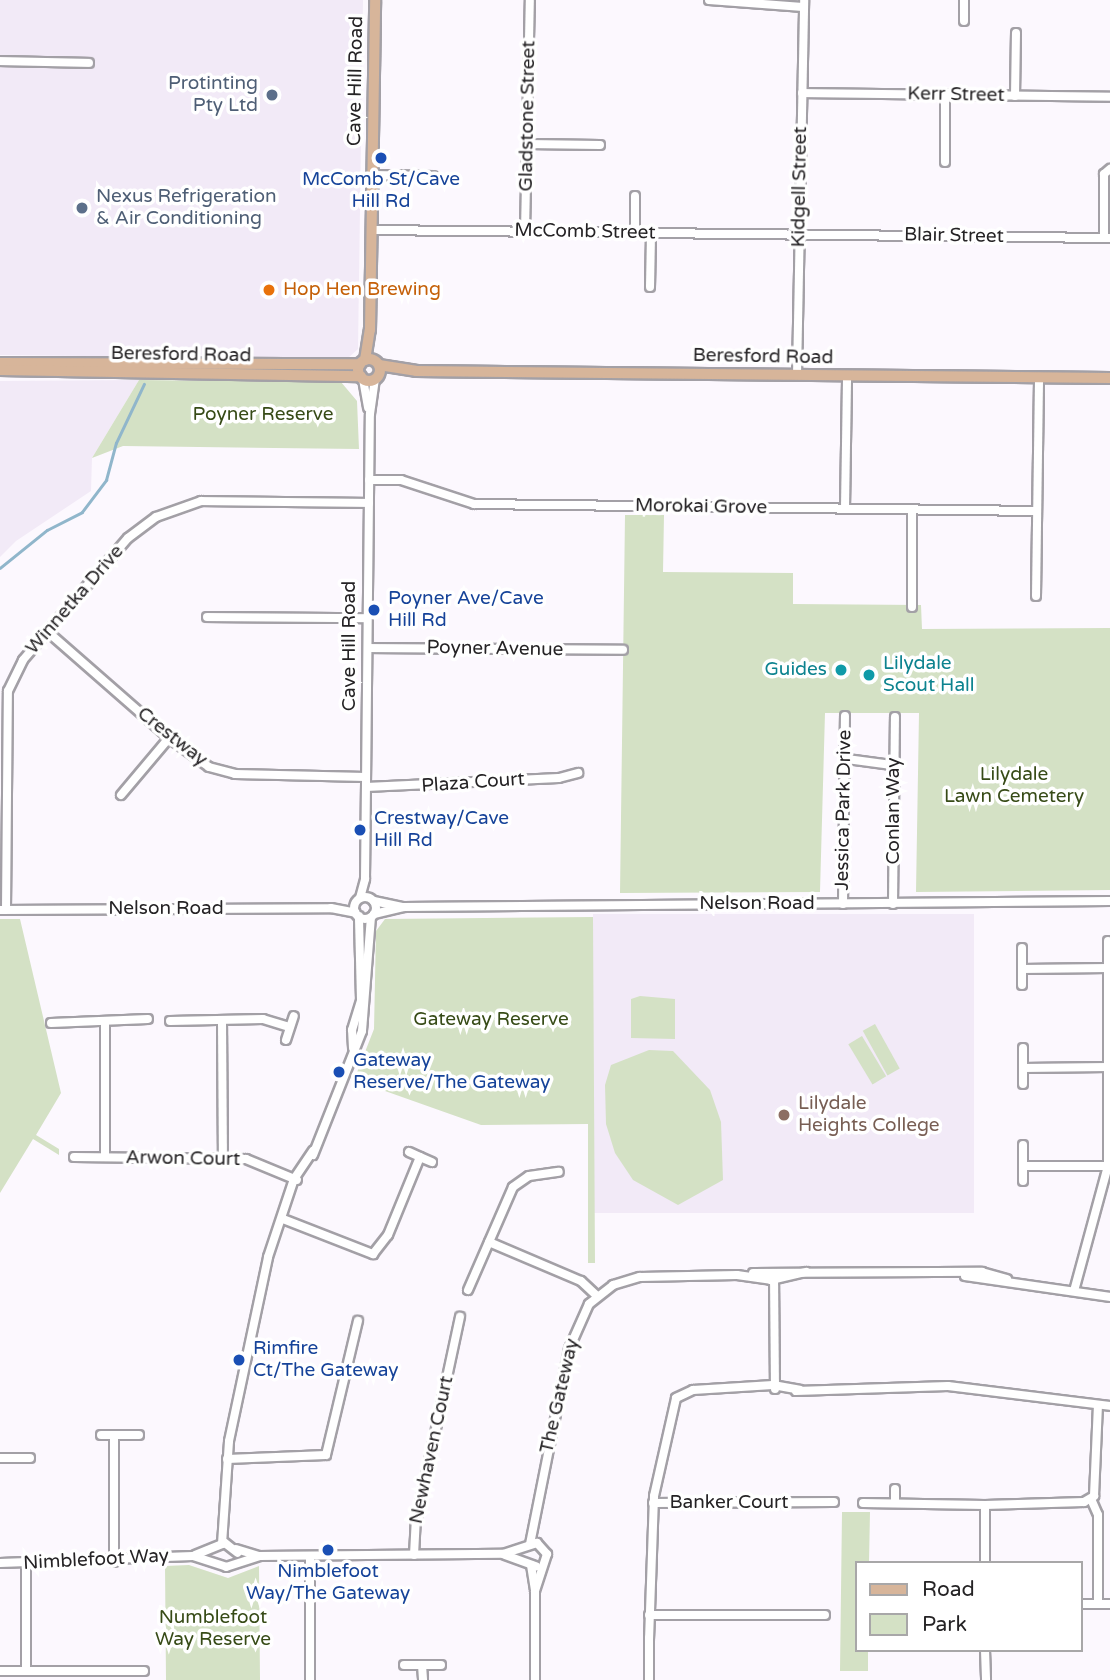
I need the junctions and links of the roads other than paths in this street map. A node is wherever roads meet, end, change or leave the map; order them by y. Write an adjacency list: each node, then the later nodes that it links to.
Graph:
1 (375, 0): 18 (main road, Cave Hill Road)
2 (530, 0): 14 (street, Gladstone Street)
3 (709, 0): 5 (street)
4 (964, 0): 6 (street)
5 (804, 3): 10 (street, Kidgell Street)
6 (964, 20)
7 (1016, 33): 12 (street)
8 (0, 61): 9 (street)
9 (89, 63)
10 (802, 93): 11 (street, Kerr Street); 25 (street, Kidgell Street)
11 (945, 94): 12 (street, Kerr Street); 16 (street)
12 (1015, 96): 13 (street, Kerr Street)
13 (1110, 97)
14 (527, 144): 15 (street); 22 (street, Gladstone Street)
15 (600, 145)
16 (944, 162)
17 (1110, 169): 26 (street)
18 (372, 175): 19 (street); 21 (main road, Cave Hill Road)
19 (433, 176)
20 (635, 196): 23 (street)
21 (371, 230): 22 (street, McComb Street); 28 (main road, Cave Hill Road)
22 (525, 231): 23 (street, McComb Street)
23 (635, 233): 24 (street, McComb Street)
24 (651, 233): 25 (street, McComb Street); 27 (street)
25 (799, 235): 26 (street, Blair Street); 33 (street, Kidgell Street)
26 (1107, 238)
27 (650, 287)
28 (370, 330): 29 (main road, Cave Hill Road); 32 (main road, Cave Hill Road)
29 (363, 362): 30 (main road, Beresford Road); 32 (main road, Beresford Road); 35 (main road, Cave Hill Road)
30 (0, 363)
31 (0, 370): 35 (main road, Beresford Road)
32 (377, 371): 33 (main road, Beresford Road); 35 (main road, Beresford Road); 38 (street, Cave Hill Road)
33 (797, 374): 34 (main road, Beresford Road)
34 (847, 375): 36 (main road, Beresford Road); 41 (street)
35 (362, 377): 38 (street, Cave Hill Road)
36 (1039, 377): 37 (main road, Beresford Road); 43 (street)
37 (1110, 378)
38 (370, 414): 39 (street, Cave Hill Road)
39 (369, 480): 40 (street, Cave Hill Road); 41 (street, Morokai Grove)
40 (369, 503): 47 (street, Cave Hill Road); 48 (street, Winnetka Drive)
41 (845, 508): 42 (street, Morokai Grove)
42 (912, 509): 43 (street, Morokai Grove); 45 (street)
43 (1037, 511): 44 (street)
44 (1036, 596)
45 (912, 607)
46 (207, 617): 47 (street)
47 (367, 618): 49 (street, Cave Hill Road)
48 (48, 632): 53 (street, Crestway); 68 (street, Winnetka Drive)
49 (368, 648): 50 (street, Poyner Avenue); 57 (street, Cave Hill Road)
50 (623, 650)
51 (845, 716): 54 (street, Jessica Park Drive)
52 (895, 717): 55 (street, Conlan Way)
53 (169, 738): 57 (street, Crestway); 59 (street)
54 (846, 760): 55 (street); 64 (street, Jessica Park Drive)
55 (892, 765): 65 (street, Conlan Way)
56 (578, 773): 58 (street, Plaza Court)
57 (366, 777): 58 (street, Cave Hill Road)
58 (366, 787): 60 (street, Cave Hill Road)
59 (121, 795)
60 (365, 878): 61 (street, Cave Hill Road); 62 (street, Cave Hill Road)
61 (358, 900): 62 (street, Nelson Road); 66 (street, Nelson Road); 69 (street, Cave Hill Road)
62 (372, 900): 67 (street, Nelson Road); 70 (street, Cave Hill Road)
63 (1110, 901): 65 (street, Nelson Road)
64 (843, 904): 65 (street, Nelson Road); 67 (street, Nelson Road)
65 (893, 904)
66 (331, 908): 68 (street, Nelson Road); 69 (street, Nelson Road)
67 (403, 908): 70 (street, Nelson Road)
68 (3, 909)
69 (357, 915): 70 (street, Nelson Road); 84 (street)
70 (372, 915): 84 (street)
71 (1108, 941): 73 (street)
72 (1022, 948): 74 (street)
73 (1108, 968): 74 (street); 86 (street)
74 (1022, 969): 75 (street)
75 (1022, 985)
76 (294, 1016): 82 (street)
77 (148, 1019): 80 (street)
78 (170, 1021): 79 (street)
79 (222, 1021): 82 (street); 94 (street)
80 (105, 1022): 81 (street); 91 (street, Arwon Court)
81 (51, 1023)
82 (289, 1027): 83 (street)
83 (286, 1040)
84 (353, 1048): 101 (street)
85 (1023, 1048): 87 (street)
86 (1108, 1067): 87 (street); 98 (street)
87 (1023, 1068): 88 (street)
88 (1023, 1084)
89 (1023, 1145): 97 (street)
90 (409, 1152): 93 (street)
91 (105, 1156): 92 (street, Arwon Court); 94 (street, Arwon Court)
92 (74, 1157)
93 (420, 1157): 95 (street); 103 (street)
94 (223, 1159): 101 (street, Arwon Court)
95 (432, 1162)
96 (542, 1163): 100 (street)
97 (1023, 1166): 98 (street); 102 (street)
98 (1108, 1166): 107 (street)
99 (559, 1172): 100 (street)
100 (542, 1174): 104 (street)
101 (296, 1179): 103 (street)
102 (1023, 1181)
103 (286, 1220): 125 (street)
104 (489, 1242): 106 (street); 108 (street)
105 (774, 1278): 107 (street); 108 (street); 116 (street)
106 (468, 1290)
107 (1074, 1292): 109 (street)
108 (597, 1296): 136 (street, The Gateway)
109 (1110, 1297)
110 (460, 1317): 114 (street, Newhaven Court)
111 (358, 1321): 112 (street)
112 (356, 1332): 113 (street); 125 (street)
113 (367, 1335)
114 (454, 1345): 115 (street); 143 (street, Newhaven Court)
115 (465, 1348)
116 (775, 1386): 117 (street); 133 (street)
117 (1098, 1405): 118 (street); 129 (street)
118 (1110, 1406)
119 (102, 1435): 121 (street)
120 (139, 1435): 121 (street)
121 (114, 1436): 148 (street)
122 (0, 1458): 123 (street)
123 (13, 1458): 124 (street); 126 (street)
124 (30, 1458)
125 (227, 1459): 137 (street)
126 (13, 1468)
127 (895, 1489): 132 (street)
128 (804, 1490): 130 (street, Banker Court)
129 (1091, 1499): 135 (street); 157 (street)
130 (804, 1502): 131 (street, Banker Court); 133 (street, Banker Court)
131 (834, 1502)
132 (895, 1502): 134 (street); 135 (street)
133 (653, 1503): 159 (street)
134 (863, 1503)
135 (985, 1505): 147 (street)
136 (536, 1520): 138 (street, The Gateway); 140 (street, The Gateway)
137 (226, 1524): 139 (street); 141 (street)
138 (541, 1545): 140 (street); 153 (street, The Gateway)
139 (219, 1546): 141 (street); 144 (street, Nimblefoot Way); 149 (street)
140 (528, 1546): 142 (street); 152 (street, The Gateway)
141 (235, 1547): 145 (street); 154 (street)
142 (503, 1554): 143 (street); 152 (street)
143 (414, 1555): 146 (street)
144 (192, 1556): 148 (street, Nimblefoot Way); 149 (street, Nimblefoot Way)
145 (259, 1556): 146 (street); 154 (street)
146 (310, 1556): 171 (street)
147 (985, 1561)
148 (114, 1562): 151 (street, Nimblefoot Way)
149 (216, 1562): 154 (street, Nimblefoot Way)
150 (0, 1563): 151 (street, Nimblefoot Way)
151 (26, 1563): 167 (street)
152 (529, 1564): 153 (street); 155 (street, The Gateway)
153 (542, 1564): 155 (street)
154 (234, 1565)
155 (536, 1591): 173 (street)
156 (1082, 1604): 157 (street)
157 (1098, 1604): 158 (street)
158 (1110, 1604)
159 (651, 1615): 160 (street); 174 (street)
160 (793, 1615): 161 (street); 162 (street)
161 (825, 1615)
162 (793, 1627)
163 (985, 1652): 175 (street)
164 (404, 1665): 165 (street)
165 (422, 1665): 166 (street); 172 (street)
166 (441, 1665)
167 (26, 1670): 168 (street); 170 (street)
168 (0, 1671)
169 (144, 1671): 170 (street)
170 (123, 1675)
171 (310, 1680)
172 (422, 1680)
173 (536, 1680)
174 (649, 1680)
175 (986, 1680)

